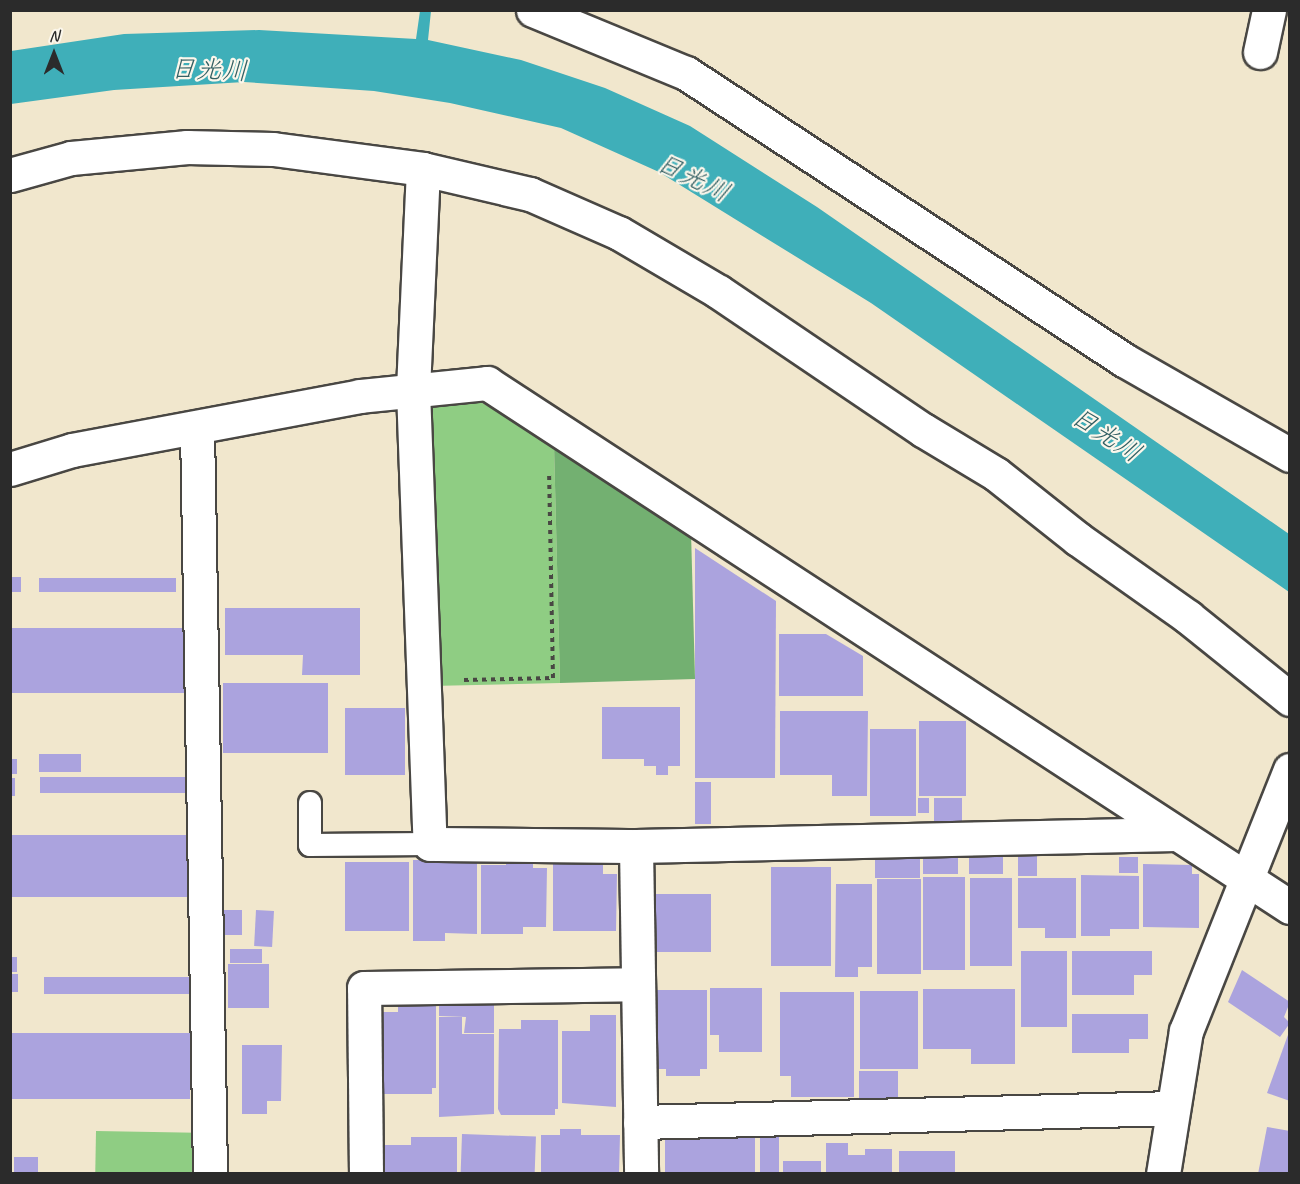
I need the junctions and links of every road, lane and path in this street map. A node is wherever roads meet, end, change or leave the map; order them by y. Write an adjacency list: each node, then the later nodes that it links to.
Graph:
1 (533, 10): 9 (street)
2 (1269, 10): 3 (street)
3 (1260, 52)
4 (423, 169): 5 (street); 6 (street); 12 (street)
5 (10, 175)
6 (412, 390): 7 (street); 8 (street); 11 (street)
7 (548, 423): 11 (path); 15 (street)
8 (197, 428): 10 (street); 23 (street)
9 (1290, 455)
10 (10, 469)
11 (424, 680): 16 (street)
12 (1290, 699)
13 (1290, 770): 18 (street)
14 (310, 804): 16 (lane)
15 (1176, 834): 17 (street); 18 (street)
16 (430, 844): 17 (street)
17 (636, 846): 20 (street)
18 (1245, 879): 19 (street); 21 (street)
19 (1290, 907)
20 (638, 984): 22 (street); 24 (street)
21 (1173, 1108): 22 (street); 26 (street)
22 (640, 1122): 25 (street)
23 (210, 1173)
24 (366, 1173)
25 (641, 1173)
26 (1163, 1173)

